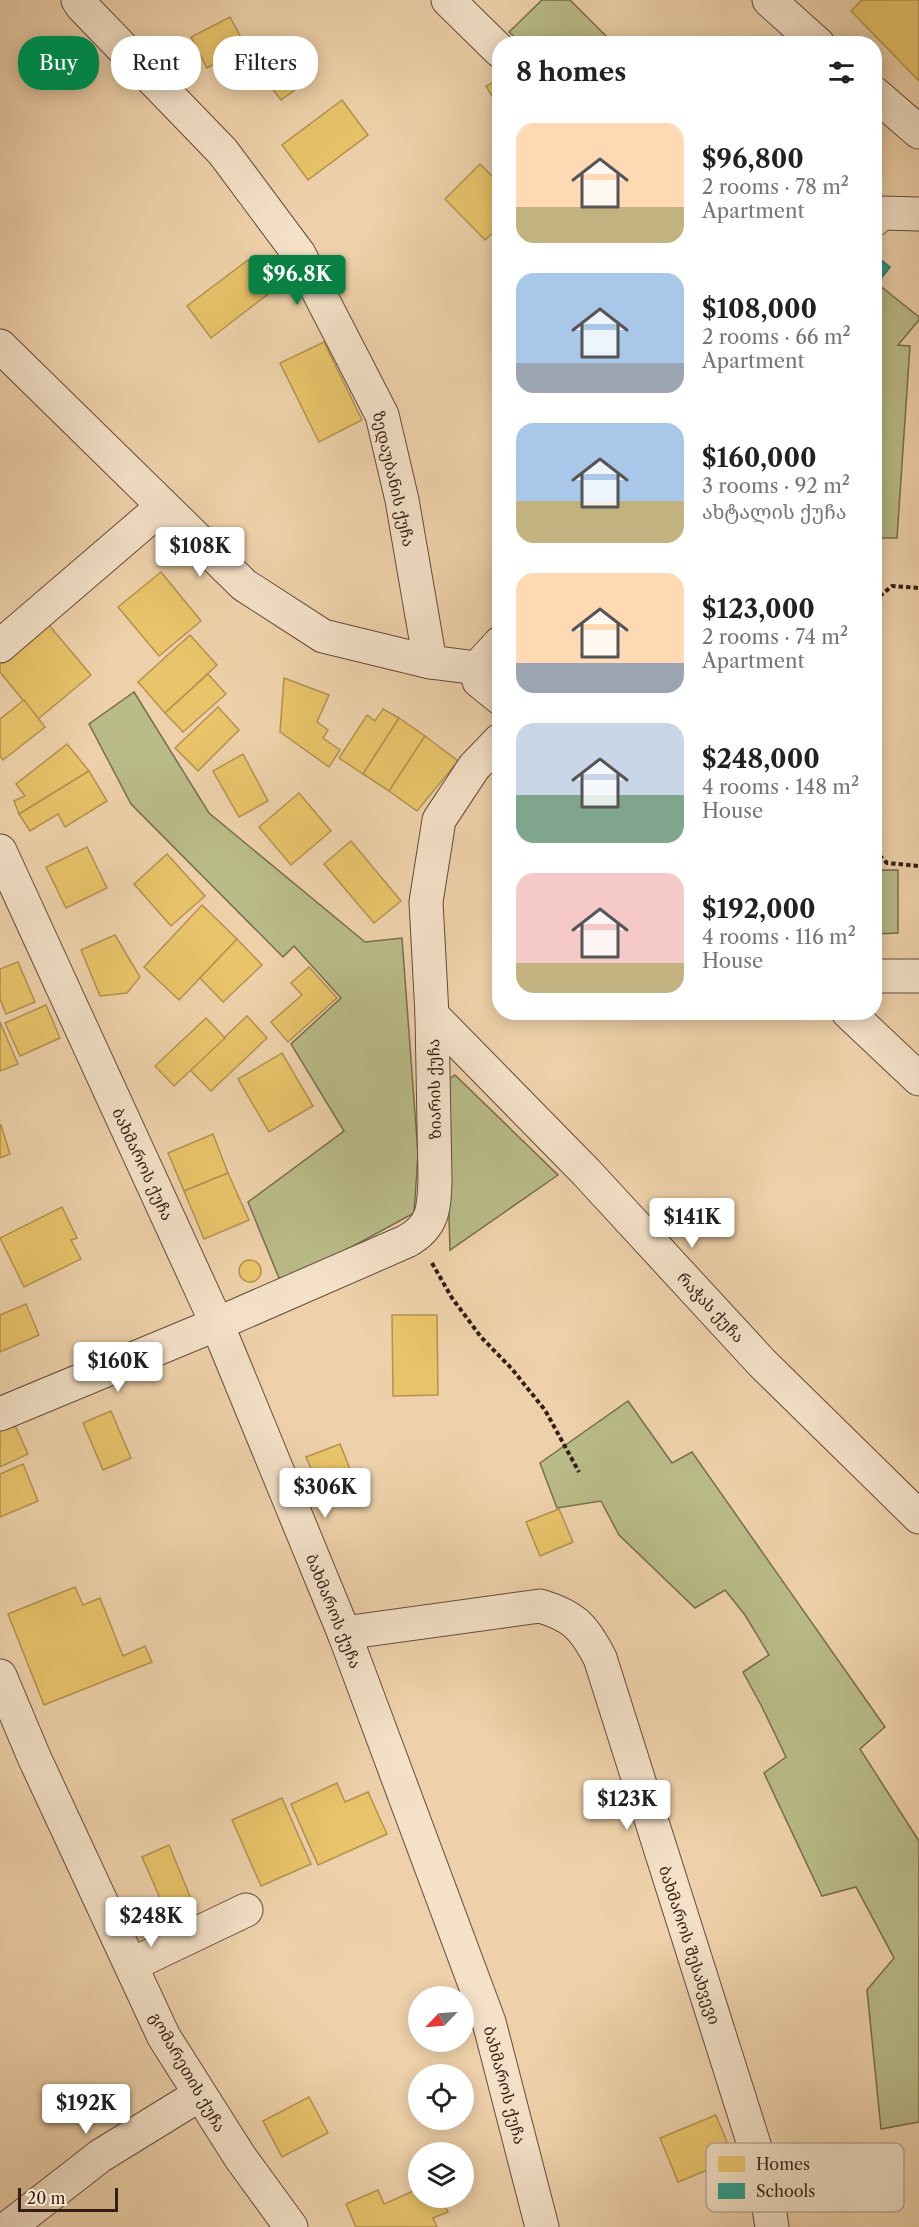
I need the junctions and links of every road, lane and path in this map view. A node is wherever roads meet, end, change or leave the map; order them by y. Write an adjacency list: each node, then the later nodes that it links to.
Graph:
1 (78, 0): 16 (street, ზედაუბანის ქუჩა)
2 (448, 0): 5 (street)
3 (769, 0): 4 (street)
4 (809, 36)
5 (492, 43)
6 (882, 100): 7 (street)
7 (919, 132)
8 (882, 213): 9 (street)
9 (919, 214)
10 (0, 346): 11 (street)
11 (162, 507): 14 (street); 16 (street)
12 (919, 588): 13 (path)
13 (882, 594)
14 (0, 646)
15 (492, 652): 17 (street)
16 (430, 662): 17 (street)
17 (477, 668): 18 (street)
18 (492, 692)
19 (492, 748): 25 (street, ზიარის ქუჩა)
20 (0, 851): 29 (street, ბახმაროს ქუჩა)
21 (882, 858): 22 (path)
22 (919, 866)
23 (882, 976): 24 (street)
24 (919, 976)
25 (432, 1015): 28 (street, ზიარის ქუჩა); 32 (street, რაჭას ქუჩა)
26 (856, 1020): 27 (street)
27 (919, 1079)
28 (407, 1241): 29 (street, ზიარის ქუჩა); 31 (path)
29 (217, 1324): 30 (street, ზიარის ქუჩა); 33 (street, ბახმაროს ქუჩა)
30 (0, 1414)
31 (579, 1472)
32 (919, 1517)
33 (344, 1633): 39 (street, ბახმაროს შესახვევი); 43 (street, ბახმაროს ქუჩა)
34 (0, 1676): 35 (street, გომარეთის ქუჩა)
35 (10, 1730): 37 (street, გომარეთის ქუჩა)
36 (246, 1910): 37 (street)
37 (131, 1965): 38 (street, გომარეთის ქუჩა)
38 (199, 2095): 41 (street); 42 (street, გომარეთის ქუჩა)
39 (754, 2143)
40 (770, 2212): 44 (street, ბახმაროს შესახვევი)
41 (9, 2227)
42 (291, 2227)
43 (542, 2227)
44 (772, 2227)

